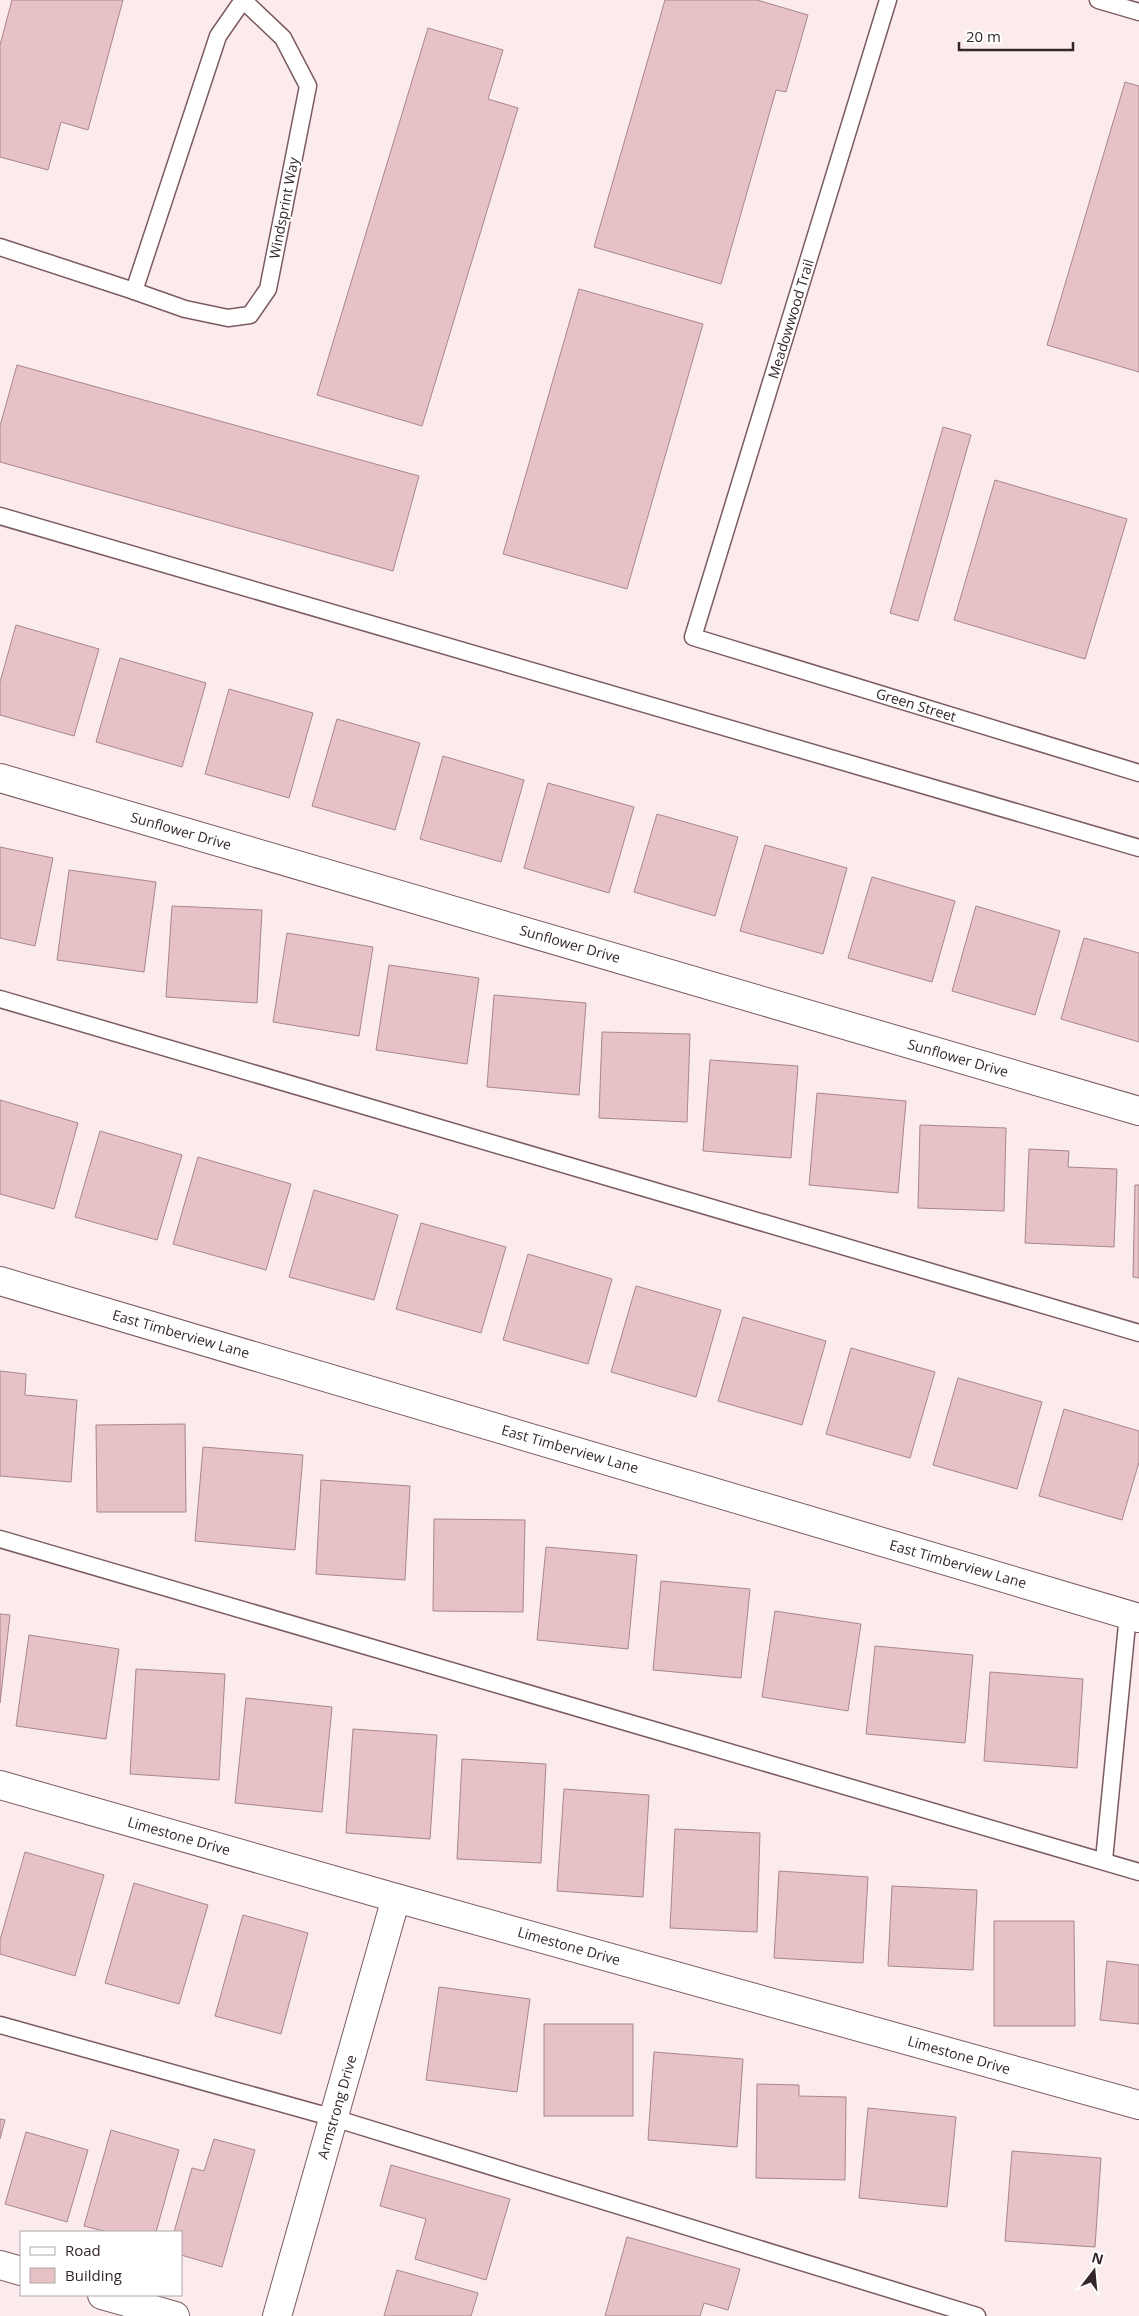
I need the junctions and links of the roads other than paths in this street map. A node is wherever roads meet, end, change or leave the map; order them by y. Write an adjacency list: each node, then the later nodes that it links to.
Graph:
1 (243, 0): 6 (lane, Windsprint Way); 6 (lane, Windsprint Way)
2 (888, 0): 8 (lane, Meadowwood Trail)
3 (1098, 0): 4 (lane)
4 (1139, 12)
5 (0, 247): 6 (lane, Windsprint Way)
6 (134, 291)
7 (0, 516): 11 (lane)
8 (694, 637): 9 (lane, Green Street)
9 (1139, 773)
10 (0, 778): 13 (street, Sunflower Drive)
11 (1139, 848)
12 (0, 999): 15 (lane)
13 (1139, 1111)
14 (0, 1281): 17 (street, East Timberview Lane)
15 (1139, 1333)
16 (0, 1539): 19 (lane)
17 (1134, 1616): 19 (lane)
18 (0, 1785): 21 (street, Limestone Drive)
19 (1104, 1860): 20 (lane)
20 (1139, 1872)
21 (396, 1898): 23 (street, Limestone Drive); 24 (street, Armstrong Drive)
22 (0, 2025): 24 (lane)
23 (1139, 2105)
24 (334, 2118): 29 (street, Armstrong Drive); 30 (lane)
25 (0, 2265): 26 (street)
26 (20, 2271)
27 (105, 2296): 28 (street)
28 (175, 2316)
29 (277, 2316)
30 (977, 2316)

